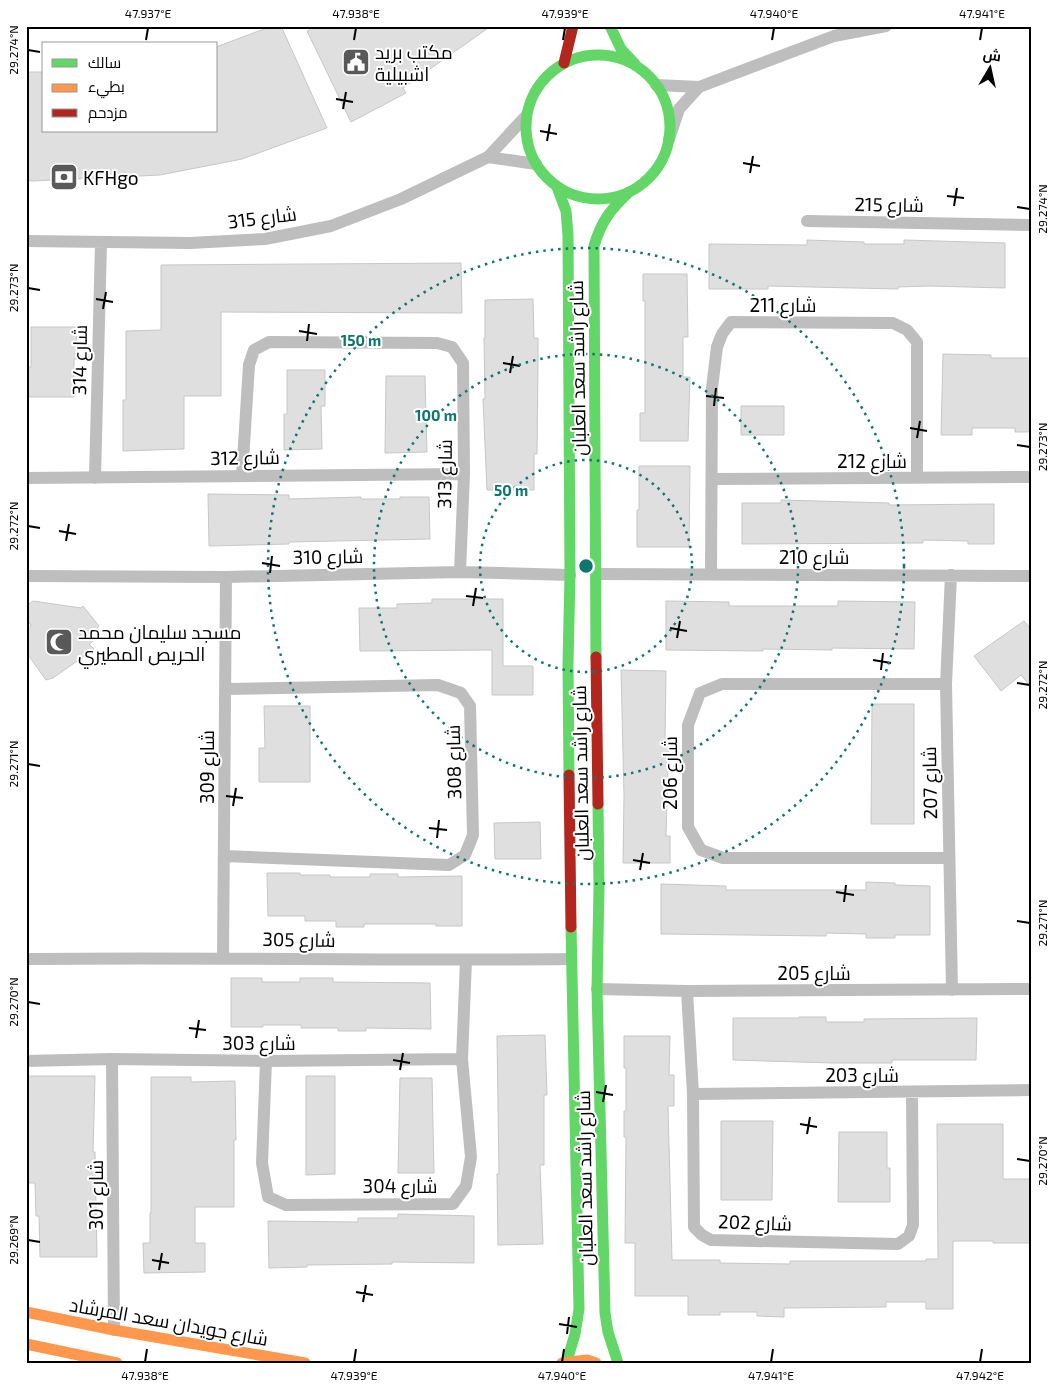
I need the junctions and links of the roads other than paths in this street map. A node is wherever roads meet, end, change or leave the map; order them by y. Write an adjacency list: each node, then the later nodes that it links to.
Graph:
1 (573, 26): 4 (main road)
2 (610, 26): 5 (main road)
3 (886, 26): 7 (street)
4 (564, 63): 5 (main road); 8 (main road)
5 (639, 68): 6 (main road)
6 (656, 85): 7 (street); 9 (main road)
7 (699, 87): 9 (street)
8 (526, 116): 10 (street, شارع 315); 11 (main road)
9 (669, 139): 13 (main road)
10 (488, 157): 11 (street); 17 (street, شارع 315)
11 (536, 164): 12 (main road)
12 (557, 187): 13 (main road); 28 (main road, شارع راشد سعد العلبان)
13 (628, 193): 26 (main road, شارع راشد سعد العلبان)
14 (807, 221): 15 (street, شارع 215)
15 (1031, 225)
16 (26, 241): 17 (street, شارع 315)
17 (101, 243): 21 (street, شارع 314)
18 (464, 474): 19 (street, شارع 312); 19 (street, شارع 313); 25 (street, شارع 313)
19 (242, 476): 21 (street, شارع 312)
20 (26, 478): 21 (street, شارع 312)
21 (95, 478)
22 (917, 478): 23 (street, شارع 212); 24 (street, شارع 212); 24 (street, شارع 211)
23 (1031, 478)
24 (712, 479): 27 (street, شارع 211)
25 (460, 572): 28 (street, شارع 310); 32 (street, شارع 310)
26 (597, 574): 27 (street, شارع 210); 33 (main road, شارع راشد سعد العلبان)
27 (711, 574): 29 (street, شارع 210)
28 (570, 575): 33 (main road, شارع راشد سعد العلبان)
29 (951, 575): 31 (street, شارع 210); 34 (street, شارع 207)
30 (26, 576): 32 (street, شارع 310)
31 (1031, 576)
32 (226, 577): 35 (street, شارع 309)
33 (582, 662): 38 (main road, شارع راشد سعد العلبان); 39 (main road, شارع راشد سعد العلبان)
34 (946, 684): 37 (street, شارع 207); 37 (street, شارع 206)
35 (225, 689): 36 (street, شارع 309); 36 (street, شارع 308)
36 (224, 856): 40 (street, شارع 309)
37 (949, 858): 46 (street, شارع 207)
38 (571, 885): 39 (main road); 42 (main road, شارع راشد سعد العلبان)
39 (599, 888): 45 (main road, شارع راشد سعد العلبان)
40 (223, 957): 41 (street, شارع 305); 43 (street, شارع 305)
41 (26, 959)
42 (570, 959): 43 (street, شارع 305); 58 (main road, شارع راشد سعد العلبان)
43 (466, 960): 49 (street, شارع 304)
44 (1031, 989): 46 (street, شارع 205)
45 (597, 990): 47 (street, شارع 205); 62 (main road, شارع راشد سعد العلبان)
46 (952, 990): 47 (street, شارع 205)
47 (687, 991): 54 (street, شارع 202)
48 (112, 1059): 50 (street, شارع 303); 51 (street, شارع 303); 56 (street, شارع 301)
49 (462, 1059): 51 (street, شارع 303); 51 (street, شارع 304)
50 (26, 1061)
51 (266, 1061)
52 (1031, 1090): 53 (street, شارع 203)
53 (912, 1092): 54 (street, شارع 203); 54 (street, شارع 202)
54 (693, 1094)
55 (26, 1312): 56 (main road, شارع جويدان سعد المرشاد)
56 (114, 1330): 60 (main road, شارع جويدان سعد المرشاد)
57 (26, 1344): 59 (main road)
58 (564, 1362): 61 (main road)
59 (117, 1363)
60 (305, 1363)
61 (596, 1363)
62 (618, 1363)

